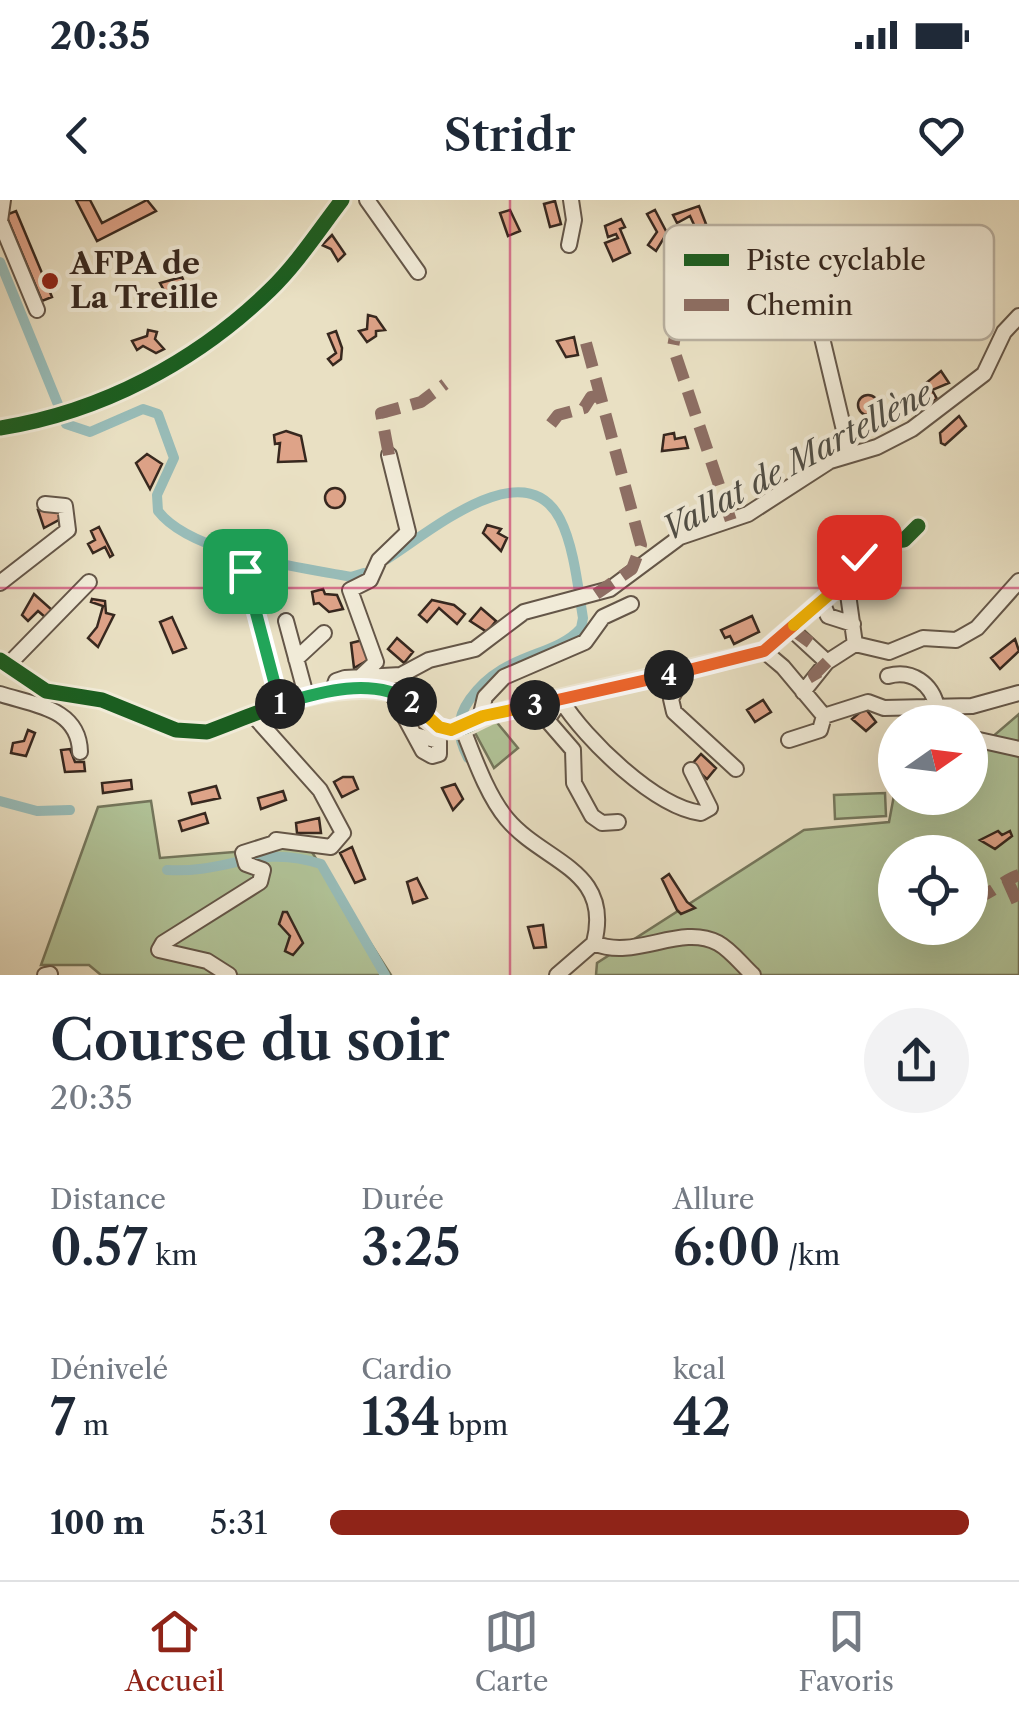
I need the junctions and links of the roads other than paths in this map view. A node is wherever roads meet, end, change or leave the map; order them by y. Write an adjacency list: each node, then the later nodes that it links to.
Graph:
1 (3, 200): 7 (street)
2 (342, 200): 10 (street)
3 (367, 200): 6 (street)
4 (572, 200): 5 (street)
5 (568, 245)
6 (418, 272)
7 (36, 310)
8 (1019, 316): 11 (street)
9 (823, 340): 11 (street)
10 (0, 428)
11 (843, 455): 33 (street)
12 (390, 456): 33 (street)
13 (46, 504): 18 (street)
14 (918, 526): 16 (street)
15 (245, 571): 41 (street)
16 (846, 580): 20 (street); 23 (street)
17 (1019, 580): 26 (street)
18 (0, 582)
19 (89, 582): 30 (street)
20 (822, 602): 23 (street); 24 (street)
21 (632, 604): 47 (street)
22 (286, 621): 28 (street)
23 (853, 624): 26 (street)
24 (790, 628): 27 (street); 29 (street)
25 (324, 633): 28 (street)
26 (855, 644): 29 (street)
27 (764, 651): 31 (street); 36 (street)
28 (296, 660): 39 (street)
29 (828, 662): 36 (street)
30 (4, 663): 45 (street)
31 (686, 670): 40 (street); 54 (street)
32 (888, 676): 42 (street)
33 (360, 678): 34 (street)
34 (332, 690): 35 (street); 39 (street)
35 (391, 691): 48 (street); 49 (street)
36 (803, 692): 46 (street)
37 (1019, 693): 43 (street)
38 (0, 694): 53 (street)
39 (306, 695): 41 (street)
40 (561, 700): 47 (street); 55 (street); 56 (street)
41 (280, 704): 45 (street)
42 (932, 705)
43 (976, 705)
44 (878, 706): 46 (street)
45 (253, 715): 58 (street)
46 (824, 716): 50 (street)
47 (480, 718): 48 (street)
48 (460, 728): 57 (street)
49 (415, 735)
50 (789, 740)
51 (988, 742): 52 (street)
52 (1019, 749)
53 (80, 752)
54 (736, 768)
55 (691, 770)
56 (618, 822)
57 (594, 943): 59 (street); 60 (street)
58 (228, 975)
59 (557, 975)
60 (753, 975)

